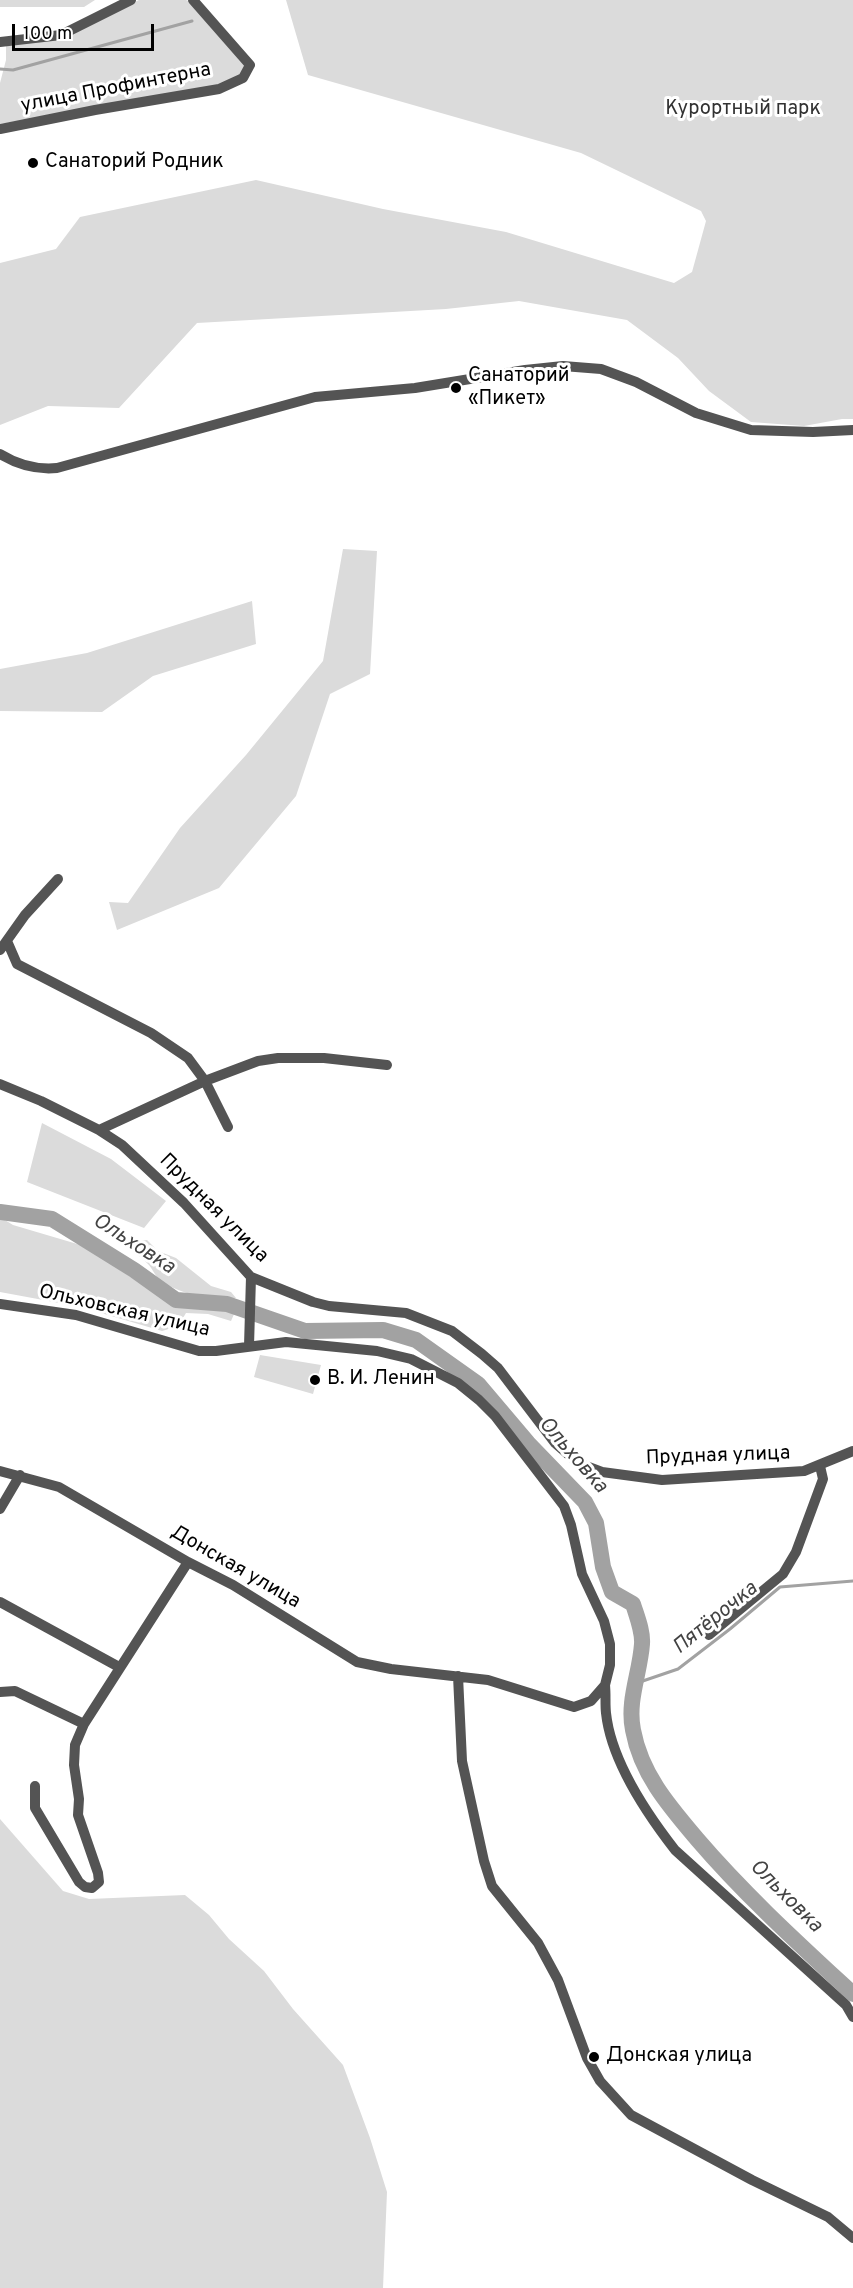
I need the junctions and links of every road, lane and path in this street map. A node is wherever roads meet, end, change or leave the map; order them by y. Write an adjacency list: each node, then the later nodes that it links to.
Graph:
1 (131, 0): 3 (street)
2 (193, 0): 4 (street, улица Профинтерна)
3 (0, 42)
4 (0, 129)
5 (853, 430): 6 (street)
6 (0, 454)
7 (58, 879): 8 (street)
8 (3, 945): 10 (street)
9 (387, 1065): 10 (street)
10 (205, 1081): 12 (street); 13 (street)
11 (0, 1084): 13 (street, Прудная улица)
12 (228, 1127)
13 (99, 1130): 14 (street, Прудная улица)
14 (251, 1277): 16 (street); 18 (street, Прудная улица)
15 (0, 1304): 16 (street, Ольховская улица)
16 (249, 1346): 27 (street, Ольховская улица)
17 (853, 1451): 18 (street, Прудная улица)
18 (820, 1466): 24 (street)
19 (0, 1471): 20 (street, Донская улица)
20 (20, 1475): 21 (street); 22 (street, Донская улица)
21 (0, 1509)
22 (188, 1562): 25 (street); 26 (street, Донская улица)
23 (0, 1602): 25 (street)
24 (709, 1635)
25 (119, 1667): 29 (street)
26 (459, 1676): 27 (street, Донская улица); 32 (street)
27 (605, 1685): 31 (street, Ольховская улица)
28 (0, 1692): 29 (street)
29 (84, 1724): 30 (street)
30 (35, 1786)
31 (853, 2017)
32 (853, 2238)

